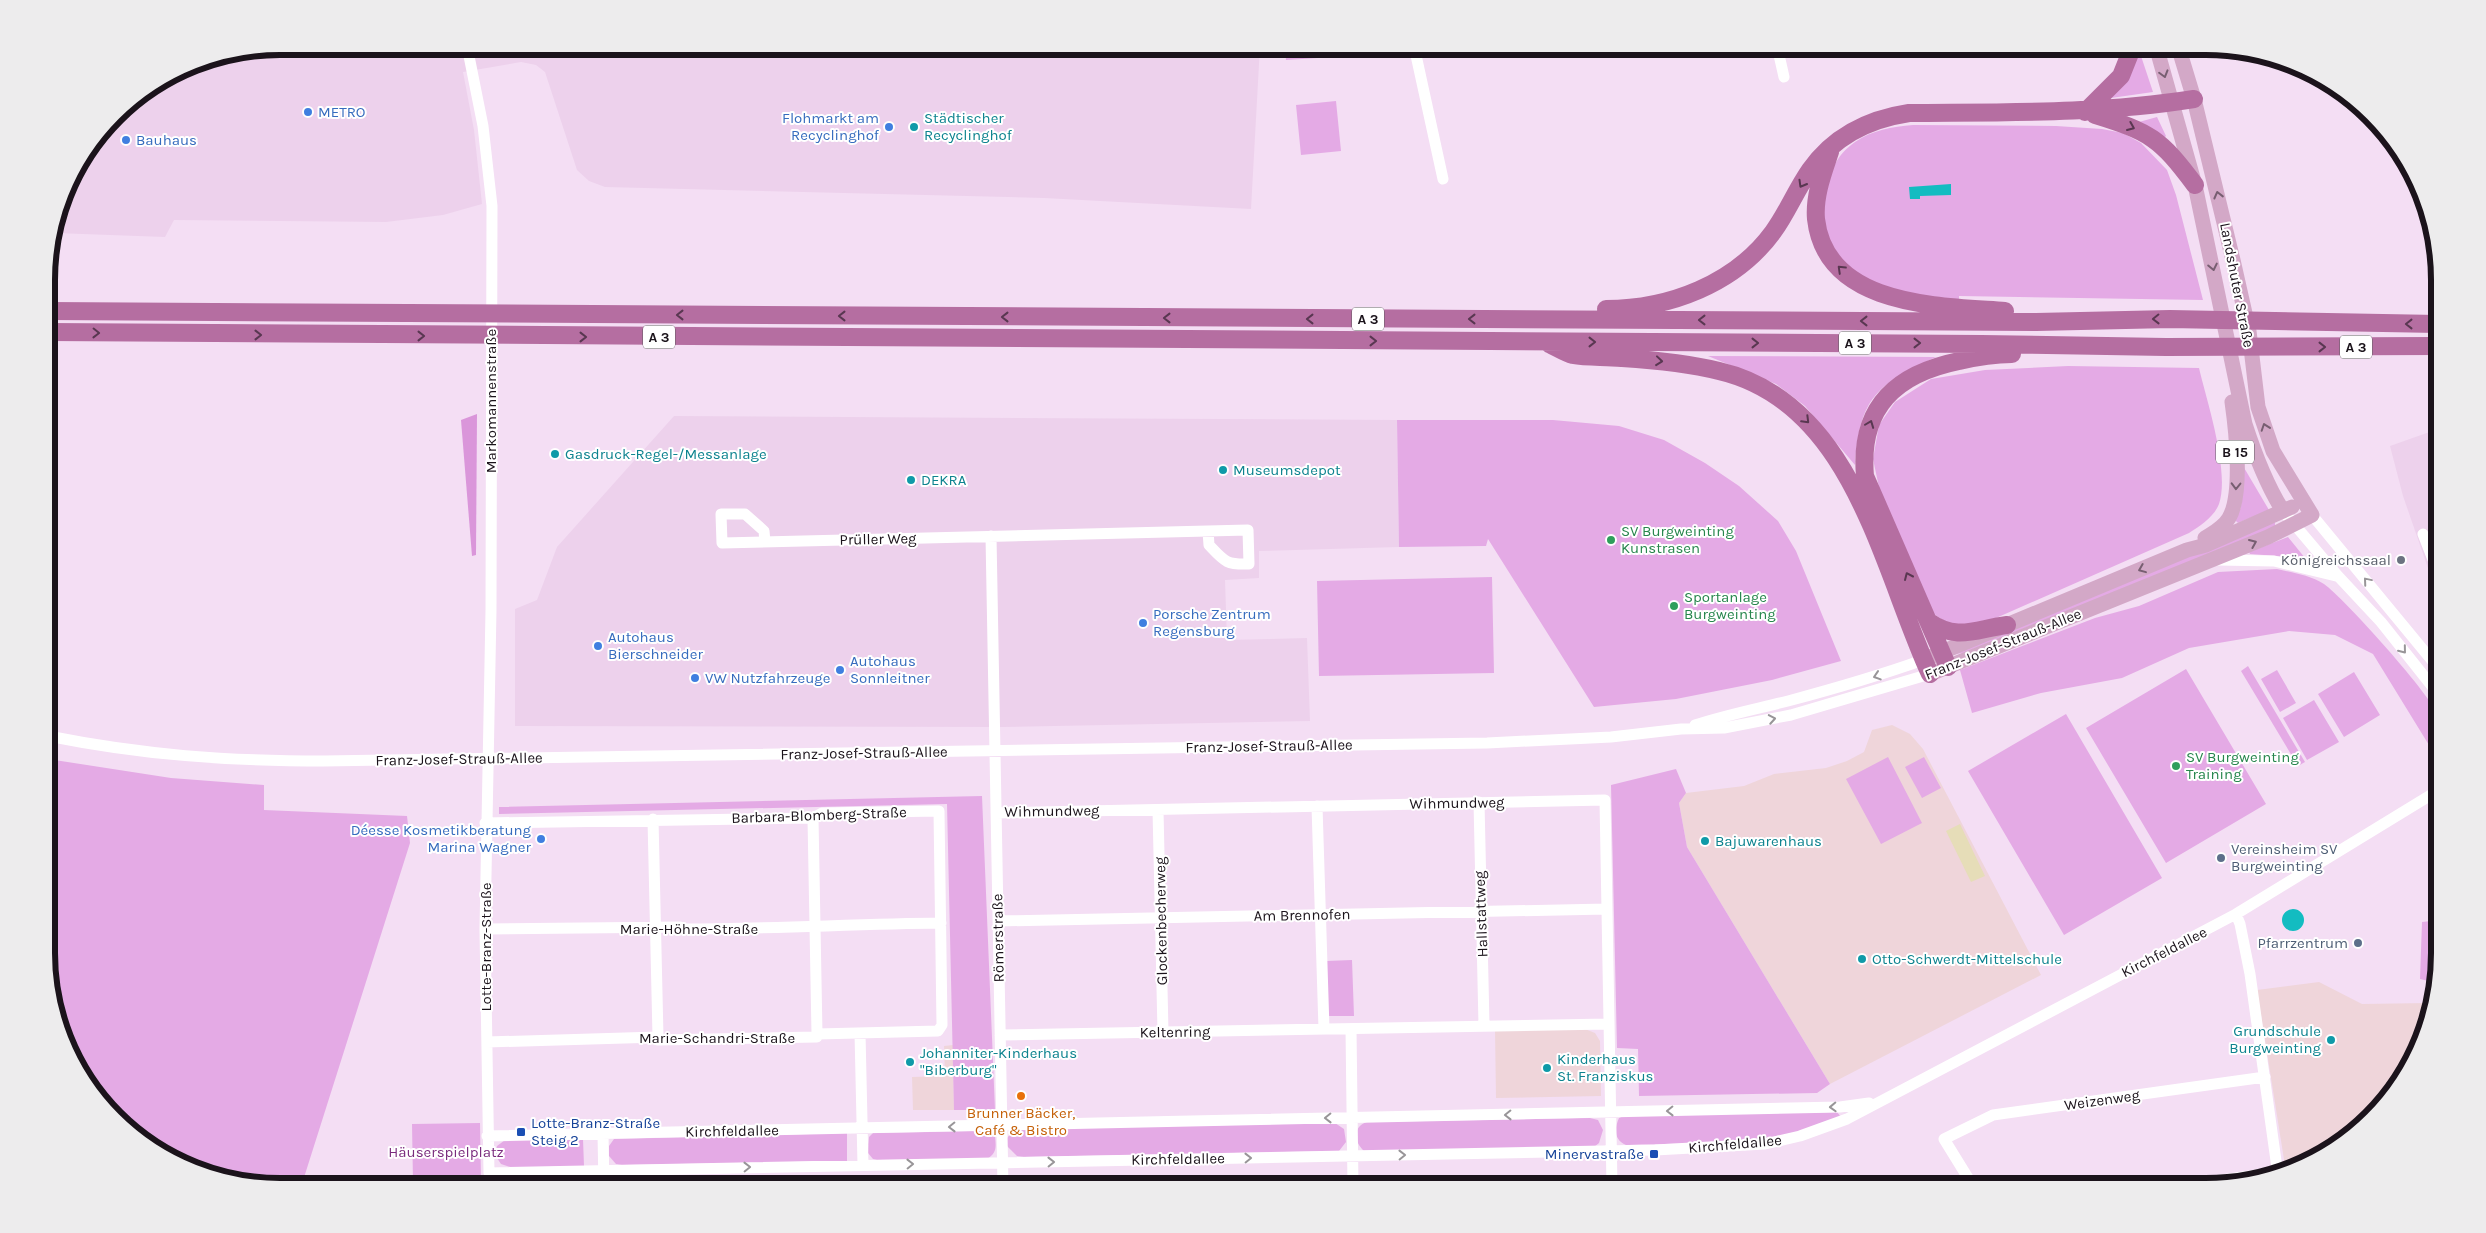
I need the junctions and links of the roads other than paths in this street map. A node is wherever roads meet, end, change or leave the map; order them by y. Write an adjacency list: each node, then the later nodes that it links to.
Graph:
1 (469, 55): 45 (street, Markomannenstraße)
2 (1416, 55): 12 (street)
3 (1779, 55): 7 (street)
4 (2129, 55): 10 (highway)
5 (2159, 55): 9 (main road, Landshuter Straße / B 15, one-way to 9)
6 (2181, 55): 8 (main road, Landshuter Straße)
7 (1784, 77)
8 (2194, 98): 9 (highway, A 3); 23 (main road, Landshuter Straße, one-way to 8)
9 (2172, 102): 10 (highway, A 3); 13 (main road, Landshuter Straße / B 15)
10 (2085, 112): 11 (highway, A 3); 13 (highway, A 3, one-way to 13)
11 (1832, 146): 15 (highway, A 3, one-way to 15); 16 (highway, A 3, one-way to 11)
12 (1443, 179)
13 (2195, 186): 19 (main road, Landshuter Straße / B 15, one-way to 19)
14 (55, 312): 15 (highway, A 3, one-way to 14)
15 (1521, 320): 16 (highway, A 3, one-way to 15)
16 (2036, 322): 17 (highway, A 3, one-way to 16)
17 (2431, 324)
18 (55, 332): 20 (highway, A 3, one-way to 20)
19 (2227, 333): 24 (main road, Landshuter Straße / B 15); 31 (main road, B 15, one-way to 31)
20 (1544, 342): 22 (highway, A 3, one-way to 22); 39 (highway, A 3, one-way to 39)
21 (2431, 346): 22 (highway, A 3, one-way to 21)
22 (2166, 347): 35 (highway, A 3, one-way to 22)
23 (2302, 502): 24 (main road, Franz-Josef-Strauß-Allee); 25 (main road, Landshuter Straße)
24 (2283, 512): 26 (street); 31 (main road, Franz-Josef-Strauß-Allee)
25 (2312, 515): 26 (main road, Franz-Josef-Strauß-Allee); 37 (street, one-way to 25)
26 (2293, 526): 33 (main road, Franz-Josef-Strauß-Allee, one-way to 26); 34 (street)
27 (1208, 531): 29 (street, Prüller Weg)
28 (2424, 534): 32 (street)
29 (991, 536): 30 (street, Prüller Weg); 44 (street)
30 (764, 542)
31 (2187, 550): 36 (main road, Franz-Josef-Strauß-Allee / B 15, one-way to 36)
32 (2431, 553)
33 (2212, 560): 34 (street); 38 (main road, Franz-Josef-Strauß-Allee)
34 (2338, 576): 41 (street, one-way to 41)
35 (1928, 621): 36 (highway); 38 (highway, A 3)
36 (2007, 625): 38 (main road, Franz-Josef-Strauß-Allee / B 15)
37 (2431, 658)
38 (1945, 659): 39 (main road, Franz-Josef-Strauß-Allee)
39 (1926, 667): 44 (street, Franz-Josef-Strauß-Allee)
40 (2431, 673): 41 (street)
41 (2425, 677): 42 (street)
42 (2431, 685)
43 (55, 737): 45 (street, Franz-Josef-Strauß-Allee)
44 (994, 751): 45 (street, Franz-Josef-Strauß-Allee); 50 (street, Römerstraße)
45 (487, 758): 53 (street, Lotte-Branz-Straße)
46 (2431, 795): 56 (street, Kirchfeldallee)
47 (1479, 802): 48 (street, Wihmundweg); 54 (street, Wihmundweg); 55 (street, Hallstattweg)
48 (1317, 806): 49 (street, Wihmundweg); 57 (street)
49 (1158, 810): 50 (street, Wihmundweg); 58 (street, Glockenbecherweg)
50 (996, 813): 59 (street, Römerstraße)
51 (813, 818): 52 (street, Barbara-Blomberg-Straße); 60 (street, Barbara-Blomberg-Straße); 61 (street)
52 (653, 819): 53 (street, Barbara-Blomberg-Straße); 62 (street)
53 (485, 823): 63 (street, Lotte-Branz-Straße)
54 (1607, 909): 55 (street, Am Brennofen); 64 (street, Wihmundweg)
55 (1480, 911): 57 (street, Am Brennofen); 66 (street, Hallstattweg)
56 (2236, 914): 75 (street); 76 (street, Kirchfeldallee)
57 (1319, 915): 58 (street, Am Brennofen); 67 (street)
58 (1160, 918): 59 (street, Am Brennofen); 69 (street, Glockenbecherweg)
59 (998, 921): 72 (street, Römerstraße)
60 (941, 923): 61 (street, Marie-Höhne-Straße); 65 (street, Barbara-Blomberg-Straße)
61 (815, 925): 62 (street, Marie-Höhne-Straße); 71 (street)
62 (656, 928): 63 (street, Marie-Höhne-Straße); 73 (street)
63 (485, 929): 74 (street, Lotte-Branz-Straße)
64 (1608, 1024): 66 (street, Keltenring); 77 (street, Wihmundweg)
65 (942, 1025): 70 (street, Marie-Schandri-Straße)
66 (1484, 1026): 68 (street, Keltenring)
67 (1324, 1029): 68 (street, Keltenring); 69 (street, Keltenring)
68 (1350, 1029): 78 (street)
69 (1163, 1032): 72 (street, Keltenring)
70 (860, 1033): 71 (street, Marie-Schandri-Straße); 80 (street)
71 (817, 1034): 73 (street, Marie-Schandri-Straße)
72 (1000, 1035): 79 (street, Römerstraße)
73 (658, 1037): 74 (street, Marie-Schandri-Straße)
74 (486, 1042): 82 (street, Lotte-Branz-Straße)
75 (2264, 1078): 87 (street); 93 (street, Weizenweg)
76 (1881, 1101): 77 (street, Kirchfeldallee, one-way to 77); 83 (street, Kirchfeldallee)
77 (1609, 1113): 78 (street, Kirchfeldallee, one-way to 78); 83 (street)
78 (1352, 1118): 79 (street, Kirchfeldallee, one-way to 79); 84 (street)
79 (1001, 1125): 80 (street, Kirchfeldallee, one-way to 80); 85 (street)
80 (862, 1128): 81 (street, Kirchfeldallee); 86 (street)
81 (603, 1134): 82 (street, Kirchfeldallee); 88 (street)
82 (488, 1136): 88 (street, Kirchfeldallee)
83 (1611, 1150): 84 (street, Kirchfeldallee, one-way to 83); 92 (street)
84 (1353, 1156): 85 (street, Kirchfeldallee, one-way to 84); 91 (street)
85 (1002, 1163): 86 (street, Kirchfeldallee, one-way to 85); 90 (street)
86 (863, 1165): 88 (street, Kirchfeldallee, one-way to 86)
87 (2277, 1167)
88 (604, 1171): 89 (street)
89 (604, 1178)
90 (1003, 1178)
91 (1353, 1178)
92 (1612, 1178)
93 (1968, 1178)

